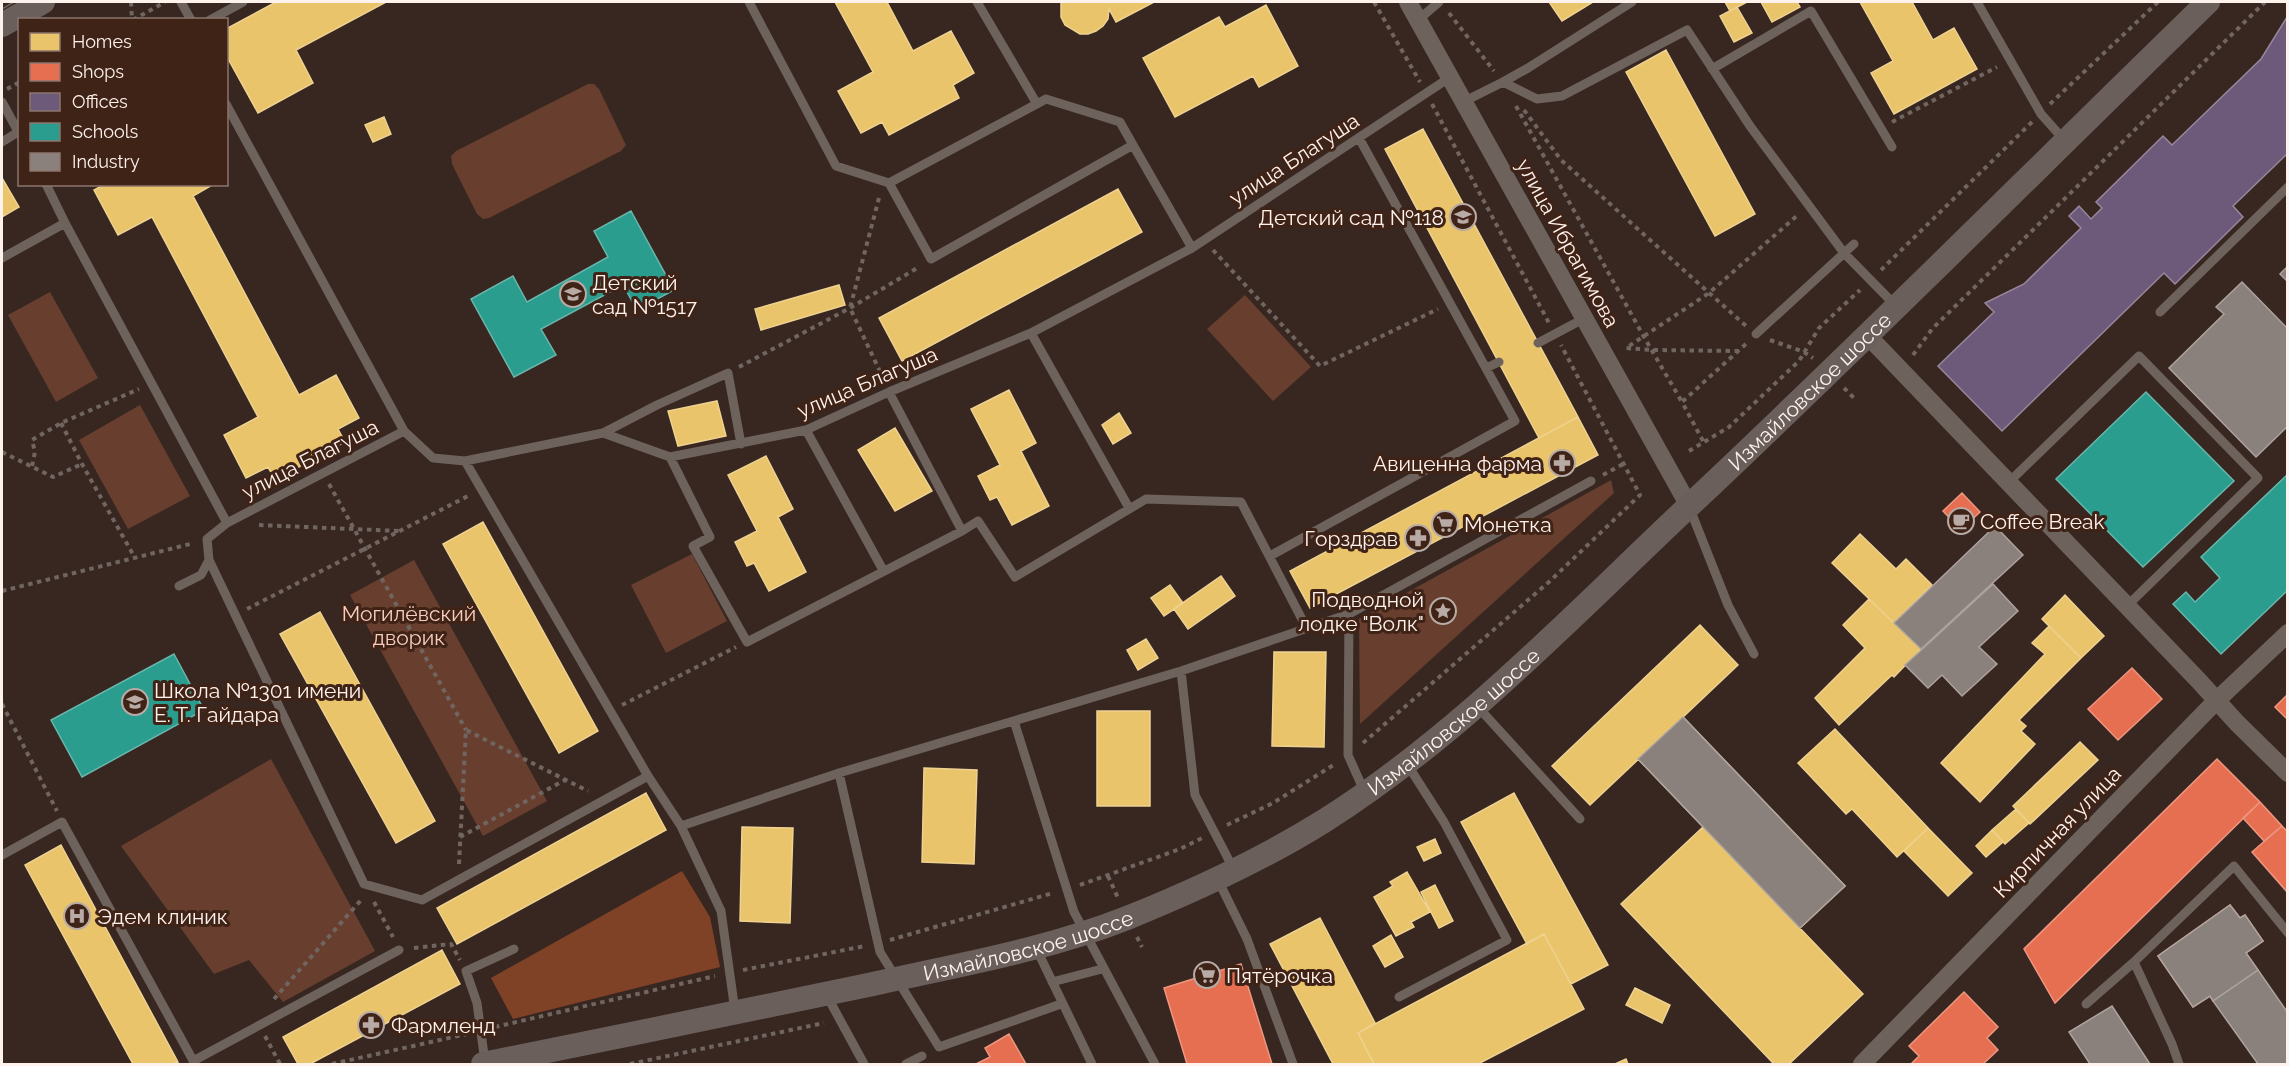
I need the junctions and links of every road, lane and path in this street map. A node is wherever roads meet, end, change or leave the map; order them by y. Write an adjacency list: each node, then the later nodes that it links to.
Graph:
1 (43, 2): 22 (main road)
2 (131, 2): 17 (path)
3 (165, 2): 18 (path)
4 (181, 2): 19 (lane)
5 (243, 2): 20 (lane)
6 (749, 2): 42 (lane)
7 (977, 2): 32 (lane)
8 (1374, 2): 29 (path)
9 (1408, 2): 21 (street, улица Ибрагимова)
10 (1439, 2): 21 (lane)
11 (1632, 2): 26 (lane)
12 (1977, 2): 23 (lane)
13 (2158, 2): 34 (path)
14 (2208, 2): 38 (main road, Измайловское шоссе)
15 (2265, 2): 69 (path)
16 (1447, 10): 26 (path)
17 (132, 18)
18 (136, 18)
19 (190, 18)
20 (214, 18)
21 (1418, 20): 25 (street, улица Ибрагимова)
22 (2, 25)
23 (2009, 61): 34 (lane); 35 (path)
24 (1712, 69): 26 (lane); 35 (lane); 45 (lane)
25 (1449, 78): 29 (lane, улица Благуша); 31 (street, улица Ибрагимова)
26 (1503, 82): 31 (lane); 54 (path); 64 (path)
27 (18, 83): 28 (path)
28 (2, 92)
29 (1426, 94): 37 (lane, улица Благуша); 61 (path)
30 (2, 102): 36 (lane)
31 (1463, 102): 59 (street, улица Ибрагимова)
32 (1037, 104): 40 (lane); 42 (lane)
33 (228, 108): 80 (lane)
34 (2040, 114): 38 (lane); 53 (path)
35 (1881, 128): 41 (lane)
36 (18, 129): 39 (lane)
37 (1359, 138): 47 (lane, улица Благуша); 55 (lane)
38 (2065, 141): 56 (main road, Измайловское шоссе)
39 (2, 142)
40 (1133, 145): 49 (lane); 52 (lane)
41 (1892, 147)
42 (886, 182): 52 (lane); 57 (path)
43 (47, 186): 46 (lane)
44 (2288, 187): 58 (lane)
45 (1809, 205): 50 (lane); 54 (path)
46 (65, 224): 51 (lane); 74 (lane)
47 (1203, 240): 49 (lane, улица Благуша); 55 (path)
48 (1854, 243): 50 (lane)
49 (1192, 248): 60 (lane, улица Благуша)
50 (1844, 253): 53 (lane); 62 (lane)
51 (2, 258)
52 (931, 260): 57 (path)
53 (1870, 281): 56 (lane); 68 (path)
54 (1708, 294): 62 (path); 64 (path)
55 (1449, 303): 71 (lane)
56 (1898, 307): 63 (main road, Измайловское шоссе)
57 (850, 308): 72 (path); 75 (path)
58 (2160, 312)
59 (1585, 318): 61 (lane); 95 (street, улица Ибрагимова)
60 (1031, 333): 75 (lane, улица Благуша); 96 (lane)
61 (1555, 334): 65 (lane); 88 (path)
62 (1756, 334): 67 (path); 68 (path)
63 (1868, 336): 73 (main road, Измайловское шоссе); 93 (street)
64 (1644, 337): 66 (path); 66 (path)
65 (1538, 343)
66 (1652, 350): 67 (path); 77 (path)
67 (1738, 351): 77 (path)
68 (1804, 352): 73 (path); 82 (path)
69 (1912, 356)
70 (1499, 362): 71 (lane)
71 (1486, 368): 103 (lane)
72 (728, 373): 81 (lane, улица Благуша); 83 (lane)
73 (1830, 374): 76 (path); 95 (main road, Измайловское шоссе)
74 (151, 384): 78 (path); 97 (lane)
75 (889, 392): 79 (lane, улица Благуша); 100 (lane)
76 (1856, 400)
77 (1682, 402): 82 (path)
78 (61, 423): 89 (path); 90 (path)
79 (806, 430): 83 (lane, улица Благуша); 106 (lane)
80 (404, 431): 87 (lane, улица Благуша); 91 (lane, улица Благуша)
81 (603, 433): 86 (lane); 87 (lane, улица Благуша)
82 (1703, 441): 84 (path)
83 (741, 444): 86 (lane, улица Благуша)
84 (1689, 451)
85 (2, 452): 90 (path)
86 (670, 457): 114 (lane)
87 (465, 461): 94 (lane)
88 (1623, 464): 92 (path); 123 (path)
89 (82, 465): 90 (path); 104 (path)
90 (32, 466)
91 (323, 473): 97 (lane, улица Благуша); 98 (path)
92 (1591, 482): 110 (lane)
93 (2008, 483): 109 (street); 109 (lane)
94 (482, 489): 99 (path); 120 (lane)
95 (1689, 506): 115 (lane); 119 (main road, Измайловское шоссе)
96 (1129, 508): 100 (lane); 103 (lane)
97 (227, 523): 98 (path); 101 (lane, улица Благуша)
98 (357, 530): 99 (path); 102 (path)
99 (399, 531): 102 (path)
100 (962, 531): 106 (lane)
101 (207, 539): 104 (path); 105 (lane)
102 (366, 548): 111 (path); 122 (path)
103 (1270, 556): 112 (lane)
104 (135, 558): 108 (path)
105 (209, 560): 107 (lane); 111 (lane)
106 (883, 570): 114 (lane)
107 (180, 586)
108 (2, 591)
109 (2127, 606): 117 (street)
110 (1349, 614): 112 (lane); 123 (lane)
111 (235, 615): 139 (lane)
112 (1306, 627): 116 (lane)
113 (2288, 633): 117 (street, Кирпичная улица)
114 (747, 642): 120 (path)
115 (1754, 654)
116 (1181, 671): 121 (lane); 134 (lane)
117 (2216, 701): 126 (street); 173 (street, Кирпичная улица)
118 (2, 704): 132 (path)
119 (1475, 705): 124 (main road, Измайловское шоссе); 131 (lane)
120 (611, 710): 127 (lane)
121 (1014, 721): 125 (lane); 140 (lane)
122 (466, 730): 128 (path); 135 (path)
123 (1348, 755): 129 (lane); 134 (path)
124 (1406, 763): 129 (main road, Измайловское шоссе); 154 (lane)
125 (839, 773): 133 (lane); 143 (lane)
126 (2288, 773)
127 (648, 776): 130 (lane); 133 (lane)
128 (565, 780): 130 (path); 135 (path)
129 (1365, 793): 137 (main road, Измайловское шоссе)
130 (604, 799): 138 (lane)
131 (1580, 819)
132 (62, 822): 136 (lane); 163 (lane)
133 (681, 826): 150 (lane)
134 (1214, 832): 137 (lane); 140 (path)
135 (460, 837): 138 (path)
136 (2, 855)
137 (1225, 874): 141 (main road, Измайловское шоссе); 172 (lane)
138 (458, 880): 139 (lane)
139 (366, 888): 146 (path); 155 (path)
140 (1066, 890): 141 (lane); 143 (path)
141 (1085, 933): 144 (main road, Измайловское шоссе); 148 (lane)
142 (2288, 933): 147 (lane)
143 (879, 943): 150 (path); 151 (lane)
144 (1035, 948): 151 (main road, Измайловское шоссе); 152 (lane)
145 (513, 949): 149 (lane)
146 (399, 950): 149 (path); 160 (lane)
147 (2134, 962): 157 (lane); 174 (lane)
148 (1102, 969): 152 (lane); 171 (lane)
149 (466, 971): 161 (lane)
150 (730, 973): 158 (lane); 161 (path)
151 (898, 978): 153 (main road, Измайловское шоссе); 156 (lane)
152 (1052, 982): 156 (lane)
153 (826, 994): 158 (main road, Измайловское шоссе); 159 (lane)
154 (1399, 997)
155 (270, 1003)
156 (1061, 1004): 170 (lane)
157 (2086, 1004)
158 (735, 1014): 164 (main road, Измайловское шоссе)
159 (840, 1019): 167 (path); 168 (lane)
160 (259, 1027): 163 (lane); 165 (path)
161 (481, 1030): 164 (lane); 166 (path)
162 (922, 1056): 169 (lane)
163 (194, 1063)
164 (484, 1064)
165 (280, 1065)
166 (332, 1065)
167 (630, 1065)
168 (864, 1065)
169 (906, 1065)
170 (1092, 1065)
171 (1155, 1065)
172 (1293, 1065)
173 (1862, 1065)
174 (2179, 1065)

